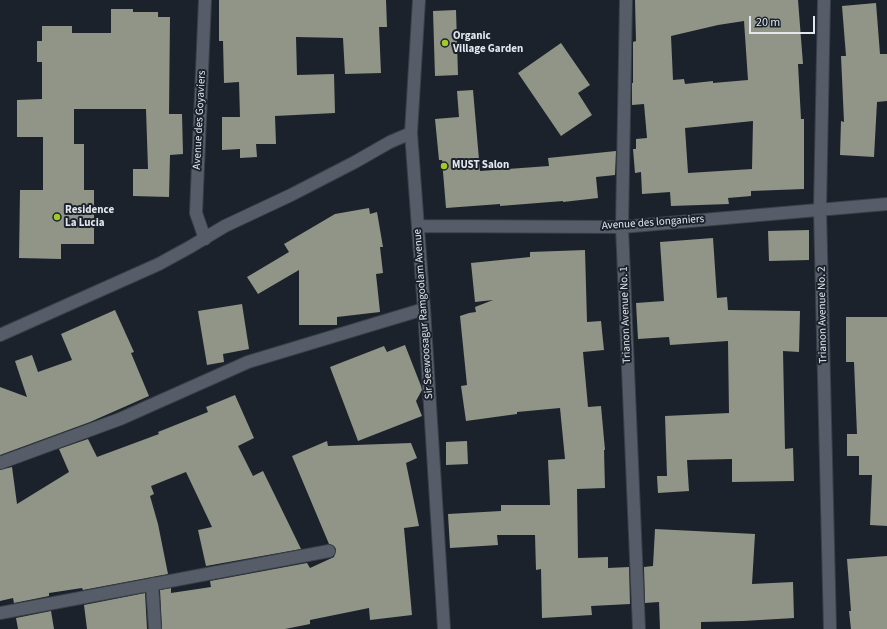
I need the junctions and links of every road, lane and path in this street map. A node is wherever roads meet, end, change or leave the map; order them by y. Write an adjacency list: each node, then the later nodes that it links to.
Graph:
1 (205, 0): 10 (street, Avenue des Goyaviers)
2 (419, 0): 5 (street, Sir Seewoosagur Ramgoolam Avenue)
3 (626, 0): 9 (street, Trianon Avenue No. 1)
4 (824, 0): 7 (street, Trianon Avenue No. 2)
5 (411, 132): 8 (street, Sir Seewoosagur Ramgoolam Avenue); 10 (street)
6 (887, 204): 7 (street, Avenue des longaniers)
7 (820, 210): 9 (street, Avenue des longaniers); 20 (street, Trianon Avenue No. 2)
8 (419, 226): 9 (street, Avenue des longaniers); 11 (street, Sir Seewoosagur Ramgoolam Avenue)
9 (622, 228): 19 (street, Trianon Avenue No. 1)
10 (205, 239): 12 (street)
11 (424, 309): 13 (street); 18 (street, Sir Seewoosagur Ramgoolam Avenue)
12 (0, 334)
13 (0, 463)
14 (328, 551): 15 (street)
15 (152, 584): 16 (street); 17 (street)
16 (0, 613)
17 (155, 629)
18 (444, 629)
19 (639, 629)
20 (830, 629)

